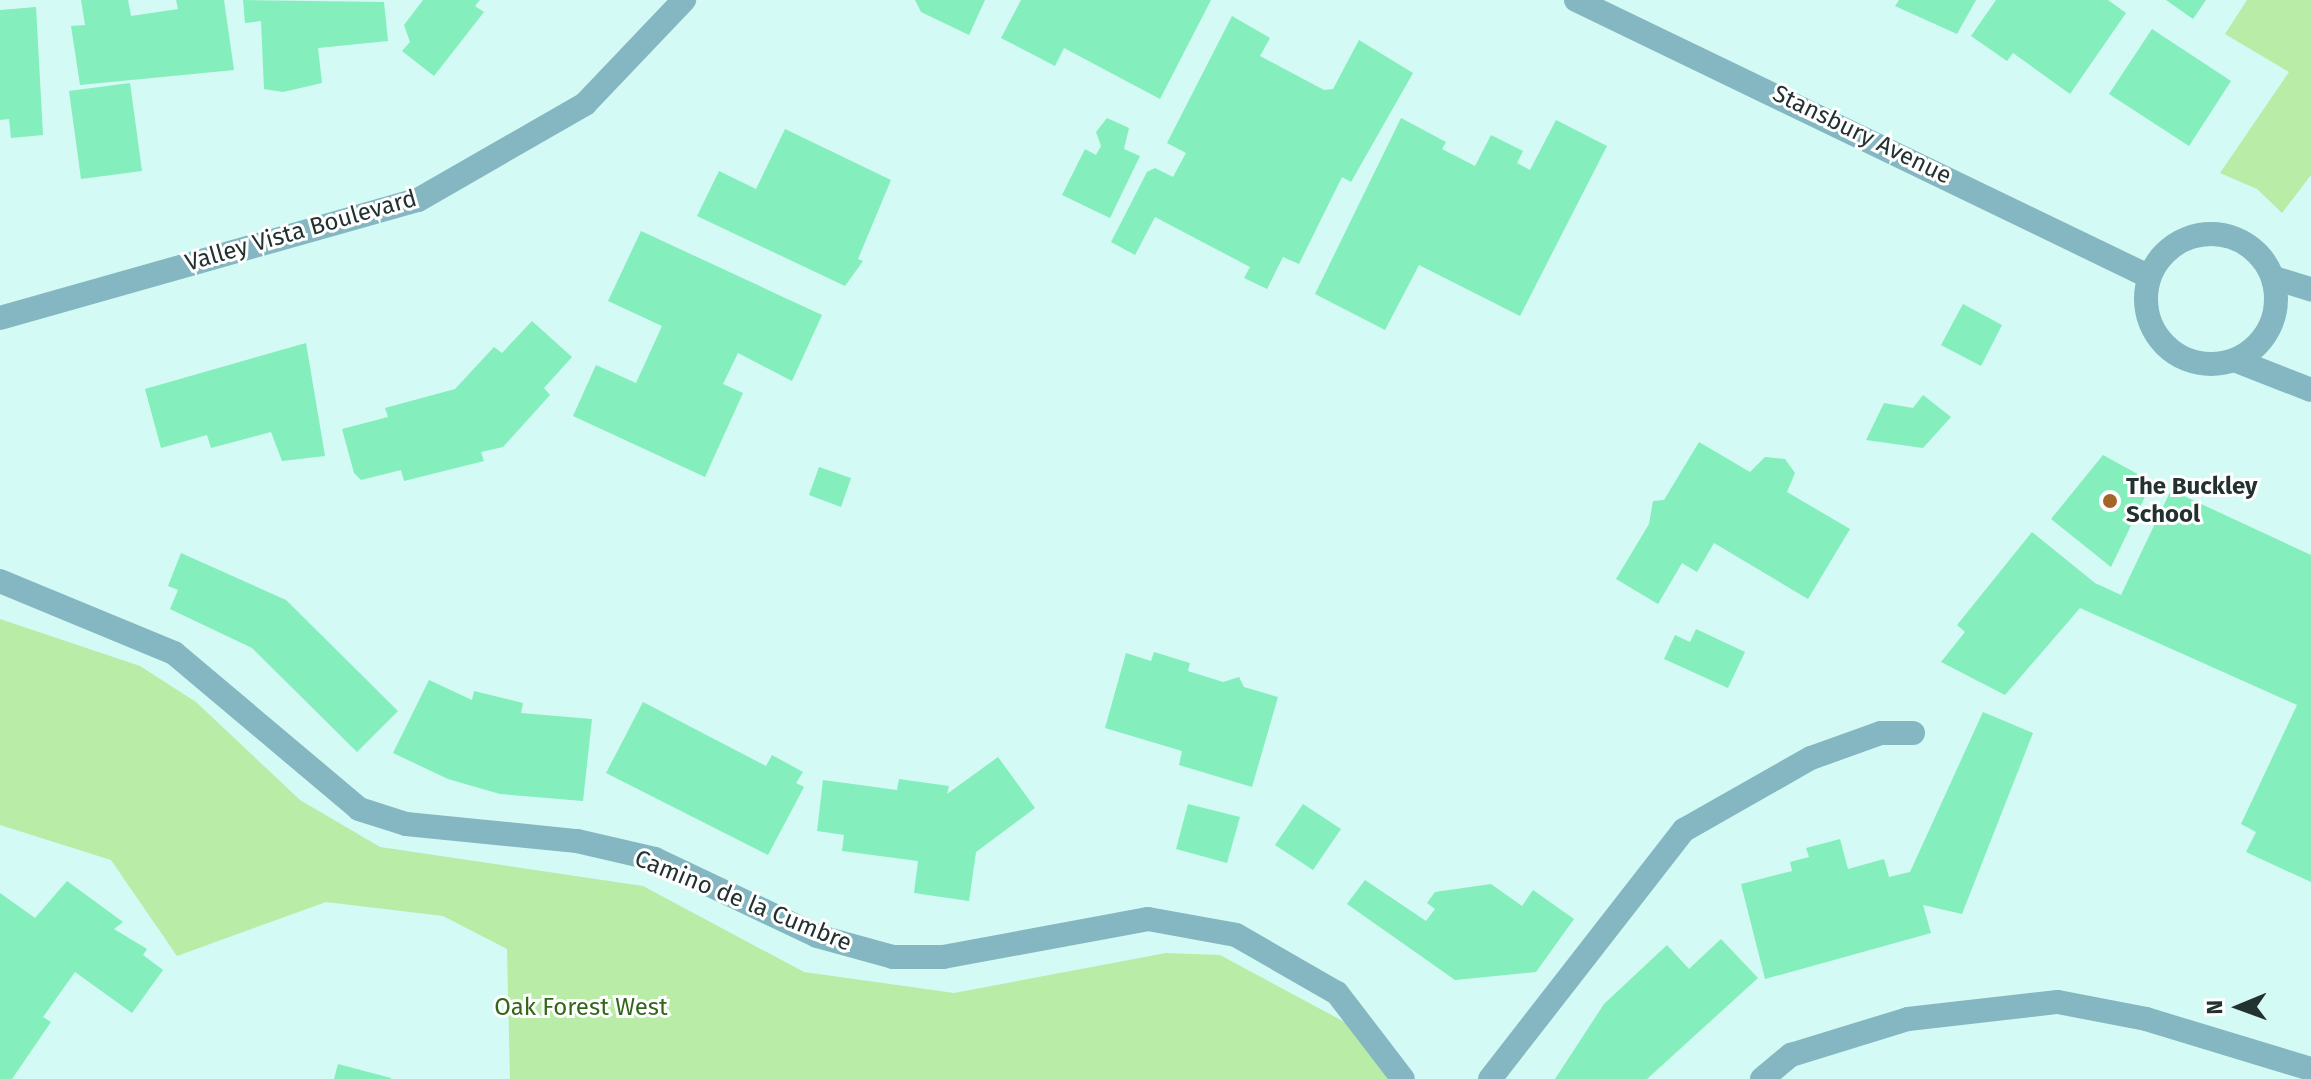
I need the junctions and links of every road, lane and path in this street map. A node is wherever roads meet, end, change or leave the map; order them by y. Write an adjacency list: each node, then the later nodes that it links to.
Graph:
1 (684, 0): 6 (street, Valley Vista Boulevard)
2 (1576, 0): 3 (street, Stansbury Avenue)
3 (2146, 275): 4 (street); 7 (street)
4 (2274, 278): 5 (street); 7 (street)
5 (2311, 289)
6 (0, 318)
7 (2237, 361): 8 (street)
8 (2311, 390)
9 (0, 581): 12 (street, Camino de la Cumbre)
10 (1913, 733): 13 (street)
11 (2311, 1069): 14 (street)
12 (1403, 1079)
13 (1490, 1079)
14 (1762, 1079)

